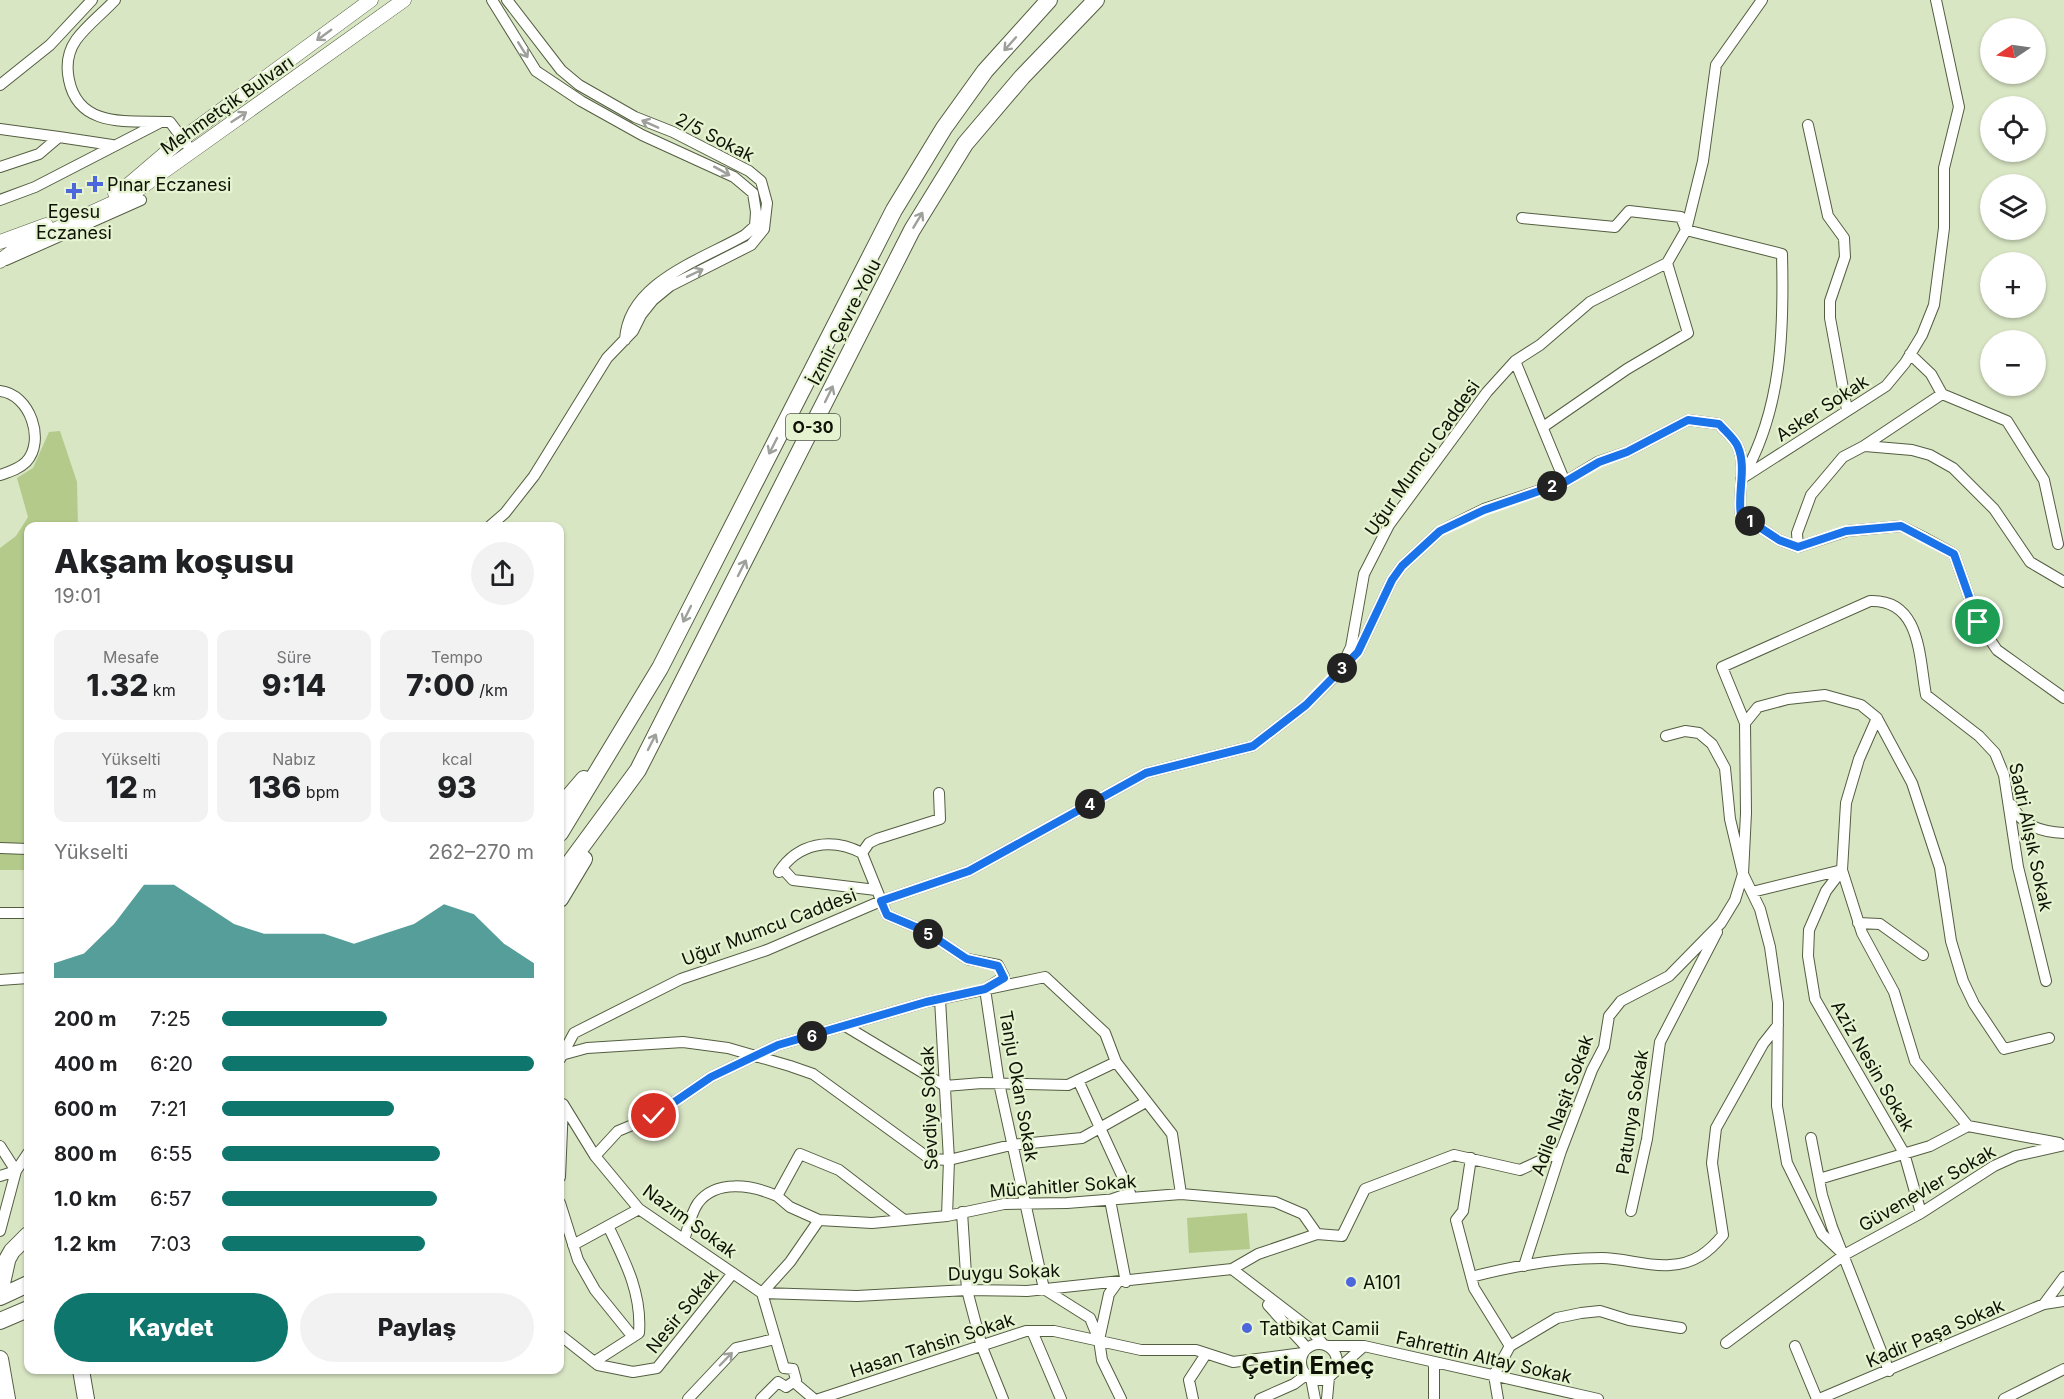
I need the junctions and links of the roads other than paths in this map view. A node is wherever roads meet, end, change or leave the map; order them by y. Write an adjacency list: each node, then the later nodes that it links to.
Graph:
1 (92, 0): 11 (street)
2 (115, 0): 12 (street)
3 (371, 0): 16 (main road, Mehmetçik Bulvarı, one-way to 16)
4 (404, 0): 16 (main road, Mehmetçik Bulvarı, one-way to 4)
5 (492, 0): 26 (street, 2/5 Sokak, one-way to 26)
6 (507, 0): 26 (street, 2/5 Sokak, one-way to 6)
7 (1049, 0): 46 (highway, İzmir Çevre Yolu / O-30, one-way to 46)
8 (1096, 0): 47 (highway, İzmir Çevre Yolu / O-30, one-way to 8)
9 (1762, 0): 22 (street)
10 (1936, 0): 27 (street, Asker Sokak)
11 (0, 85)
12 (161, 122): 16 (street); 17 (street)
13 (1808, 125): 31 (street)
14 (0, 129): 15 (street)
15 (59, 137): 17 (street); 18 (street)
16 (186, 144): 19 (main road, Mehmetçik Bulvarı)
17 (113, 145): 20 (street)
18 (0, 167)
19 (130, 190): 23 (main road, Mehmetçik Bulvarı); 24 (main road, Mehmetçik Bulvarı)
20 (0, 200)
21 (1522, 218): 22 (street)
22 (1686, 230): 25 (street); 35 (street)
23 (0, 242)
24 (0, 262)
25 (1667, 262): 28 (street, Uğur Mumcu Caddesi); 32 (street)
26 (625, 340): 37 (street, 2/5 Sokak)
27 (1910, 354): 30 (street); 31 (street, Asker Sokak)
28 (1515, 361): 32 (street); 41 (street, Uğur Mumcu Caddesi)
29 (0, 391): 34 (street)
30 (1942, 394): 33 (street); 38 (street)
31 (1847, 410): 35 (street, Asker Sokak)
32 (1543, 427): 36 (street)
33 (1864, 446): 39 (street); 40 (street)
34 (0, 474)
35 (1742, 479): 36 (street); 39 (street)
36 (1565, 482): 41 (street)
37 (495, 522)
38 (2058, 544)
39 (1798, 547): 42 (street)
40 (2064, 582)
41 (1339, 672): 62 (street, Uğur Mumcu Caddesi)
42 (2064, 698)
43 (1877, 718): 44 (street); 56 (street); 75 (street)
44 (1745, 723): 49 (street, Sadri Alışık Sokak); 58 (street)
45 (1666, 736): 58 (street)
46 (614, 744): 50 (highway); 51 (highway, İzmir Çevre Yolu / O-30)
47 (638, 770): 57 (highway, İzmir Çevre Yolu / O-30); 60 (highway)
48 (939, 793): 55 (street)
49 (2006, 794): 52 (street); 70 (street, Sadri Alışık Sokak)
50 (564, 802)
51 (564, 826)
52 (2064, 833)
53 (0, 848): 54 (street)
54 (24, 849)
55 (862, 853): 59 (street); 59 (street)
56 (1842, 870): 61 (street); 66 (street); 92 (street, Aziz Nesin Sokak)
57 (564, 871)
58 (1743, 874): 61 (street); 65 (street, Adile Naşit Sokak)
59 (876, 890): 62 (street)
60 (564, 892)
61 (1752, 892): 73 (street)
62 (881, 901): 71 (street, Tanju Okan Sokak); 76 (street, Uğur Mumcu Caddesi)
63 (0, 913): 64 (street)
64 (24, 913)
65 (1721, 923): 91 (street, Adile Naşit Sokak); 105 (street, Patunya Sokak)
66 (1858, 923): 67 (street); 85 (street)
67 (1923, 955)
68 (24, 978): 69 (street)
69 (0, 980)
70 (2046, 981)
71 (985, 989): 72 (street); 79 (street); 81 (street, Tanju Okan Sokak)
72 (940, 999): 74 (street); 82 (street, Sevdiye Sokak)
73 (1778, 1025): 118 (street); 120 (street)
74 (847, 1027): 78 (street); 82 (street)
75 (2049, 1038)
76 (564, 1052)
77 (564, 1055): 78 (street)
78 (756, 1058): 93 (street); 96 (street)
79 (1116, 1062): 80 (street); 83 (street)
80 (1078, 1080): 81 (street); 86 (street)
81 (999, 1083): 82 (street); 89 (street, Tanju Okan Sokak)
82 (945, 1086): 96 (street, Sevdiye Sokak)
83 (1146, 1102): 86 (street); 100 (street)
84 (564, 1106): 93 (street, Nazım Sokak)
85 (1968, 1125): 88 (street); 92 (street)
86 (1101, 1128): 89 (street); 102 (street)
87 (1811, 1138): 99 (street)
88 (2064, 1144): 107 (street, Güvenevler Sokak)
89 (1011, 1145): 96 (street); 103 (street, Tanju Okan Sokak)
90 (0, 1146): 97 (street)
91 (1561, 1151): 94 (street); 120 (street, Adile Naşit Sokak)
92 (1904, 1153): 99 (street); 107 (street, Aziz Nesin Sokak)
93 (595, 1156): 104 (street, Nazım Sokak)
94 (1471, 1158): 114 (street); 123 (street)
95 (24, 1159): 97 (street)
96 (949, 1160): 109 (street, Sevdiye Sokak)
97 (16, 1172): 98 (street); 113 (street)
98 (0, 1176)
99 (1819, 1179): 118 (street)
100 (1181, 1194): 102 (street, Mücahitler Sokak); 114 (street, Mücahitler Sokak)
101 (777, 1196): 110 (street); 111 (street); 115 (street)
102 (1110, 1200): 103 (street, Mücahitler Sokak); 126 (street)
103 (1026, 1203): 106 (street, Mücahitler Sokak); 128 (street, Tanju Okan Sokak)
104 (639, 1209): 112 (street); 115 (street, Nazım Sokak)
105 (1631, 1211)
106 (962, 1212): 109 (street, Mücahitler Sokak); 129 (street)
107 (1921, 1213): 118 (street, Güvenevler Sokak)
108 (564, 1216): 117 (street)
109 (947, 1216): 111 (street, Mücahitler Sokak)
110 (819, 1220): 111 (street, Mücahitler Sokak); 130 (street)
111 (904, 1220)
112 (608, 1226): 117 (street); 138 (street)
113 (0, 1231)
114 (1317, 1234): 121 (street)
115 (684, 1239): 122 (street, Nazım Sokak)
116 (24, 1240): 119 (highway)
117 (573, 1245): 138 (street)
118 (1844, 1255): 142 (street, Güvenevler Sokak); 155 (street)
119 (4, 1266): 131 (highway)
120 (1524, 1266): 123 (street)
121 (1232, 1269): 125 (street); 126 (street, Duygu Sokak)
122 (733, 1273): 130 (street, Nazım Sokak); 151 (street, Nesir Sokak)
123 (1471, 1277): 145 (street)
124 (2064, 1277): 133 (street)
125 (1243, 1279): 143 (street); 148 (street)
126 (1121, 1282): 128 (street, Duygu Sokak); 141 (street)
127 (24, 1285): 131 (highway)
128 (1044, 1289): 129 (street, Duygu Sokak); 141 (street)
129 (967, 1290): 130 (street, Duygu Sokak); 147 (street)
130 (762, 1293): 140 (street)
131 (0, 1294)
132 (2064, 1301): 133 (street, Kadir Paşa Sokak)
133 (2044, 1304): 155 (street, Kadir Paşa Sokak)
134 (24, 1311): 135 (highway)
135 (0, 1321)
136 (1682, 1328): 145 (street)
137 (1032, 1331): 141 (street, Hasan Tahsin Sokak); 147 (street, Hasan Tahsin Sokak); 172 (street)
138 (633, 1337): 151 (street)
139 (564, 1338): 151 (street, Nesir Sokak)
140 (775, 1339): 153 (street); 166 (street, one-way to 140)
141 (1099, 1340): 149 (street, Hasan Tahsin Sokak); 173 (street)
142 (1726, 1343)
143 (1326, 1345): 144 (street, Fahrettin Altay Sokak); 148 (street); 159 (street)
144 (1364, 1346): 152 (street, Fahrettin Altay Sokak); 159 (street)
145 (1510, 1346): 157 (street)
146 (1795, 1346): 181 (street)
147 (982, 1347): 162 (street, Hasan Tahsin Sokak); 171 (street)
148 (1305, 1351): 149 (street, Hasan Tahsin Sokak); 158 (street)
149 (1206, 1354): 174 (street)
150 (0, 1359): 164 (highway)
151 (594, 1362)
152 (1434, 1364): 157 (street, Fahrettin Altay Sokak); 178 (street)
153 (784, 1368): 160 (street); 161 (street)
154 (2064, 1369): 182 (street)
155 (1889, 1371): 181 (street, Kadir Paşa Sokak)
156 (82, 1374): 165 (highway)
157 (1494, 1375): 163 (street, Fahrettin Altay Sokak); 179 (street)
158 (1309, 1376): 159 (street); 175 (street); 176 (street)
159 (1329, 1377): 177 (street)
160 (778, 1382): 161 (street); 167 (street)
161 (795, 1383): 168 (street)
162 (857, 1387): 169 (street, Hasan Tahsin Sokak); 170 (street)
163 (1552, 1394): 180 (street, Fahrettin Altay Sokak)
164 (7, 1399)
165 (86, 1399)
166 (688, 1399)
167 (761, 1399)
168 (814, 1399)
169 (819, 1399)
170 (862, 1399)
171 (1003, 1399)
172 (1061, 1399)
173 (1121, 1399)
174 (1193, 1399)
175 (1260, 1399)
176 (1315, 1399)
177 (1326, 1399)
178 (1434, 1399)
179 (1498, 1399)
180 (1598, 1399)
181 (1818, 1399)
182 (2004, 1399)

